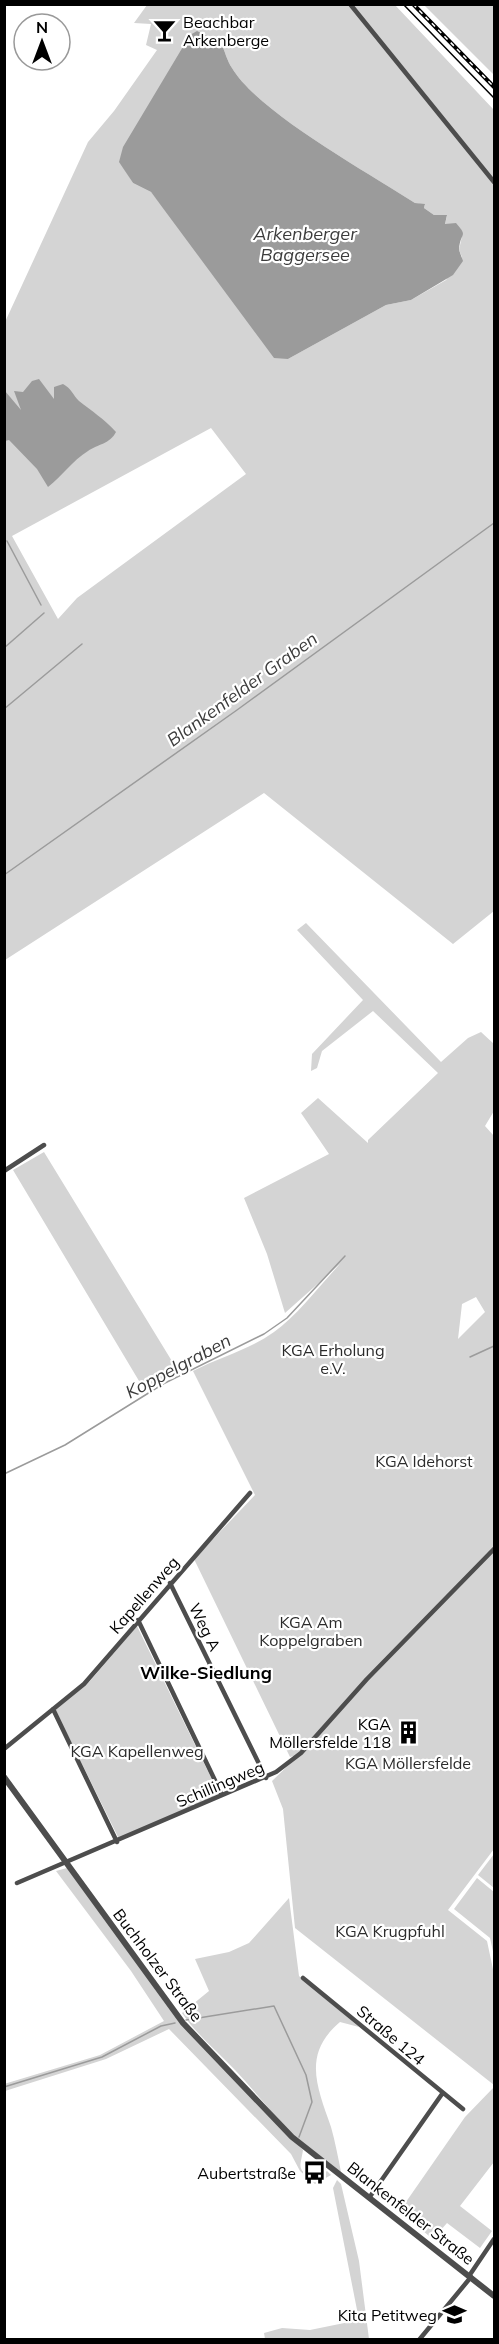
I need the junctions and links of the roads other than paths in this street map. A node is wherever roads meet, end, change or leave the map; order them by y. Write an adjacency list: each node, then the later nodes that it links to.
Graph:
1 (350, 4): 2 (street)
2 (495, 182)
3 (44, 1145): 4 (street)
4 (4, 1171)
5 (250, 1492): 7 (street, Kapellenweg)
6 (495, 1549): 12 (street, Schillingweg)
7 (170, 1583): 8 (street, Kapellenweg); 12 (street, Weg A)
8 (138, 1620): 9 (street, Kapellenweg); 13 (street)
9 (53, 1709): 10 (street, Kapellenweg); 14 (street)
10 (4, 1749)
11 (4, 1777): 15 (street, Buchholzer Straße)
12 (266, 1778): 13 (street, Schillingweg)
13 (222, 1795): 14 (street, Schillingweg)
14 (117, 1842): 15 (street, Schillingweg)
15 (66, 1863): 16 (street, Schillingweg); 20 (street, Buchholzer Straße)
16 (17, 1883)
17 (303, 1978): 18 (street, Straße 124)
18 (442, 2094): 19 (street, Straße 124); 21 (street)
19 (463, 2109)
20 (310, 2152): 21 (street, Blankenfelder Straße)
21 (369, 2198): 23 (street, Blankenfelder Straße)
22 (495, 2239): 23 (street)
23 (469, 2276): 24 (street, Blankenfelder Straße); 25 (street)
24 (495, 2296)
25 (419, 2340)

